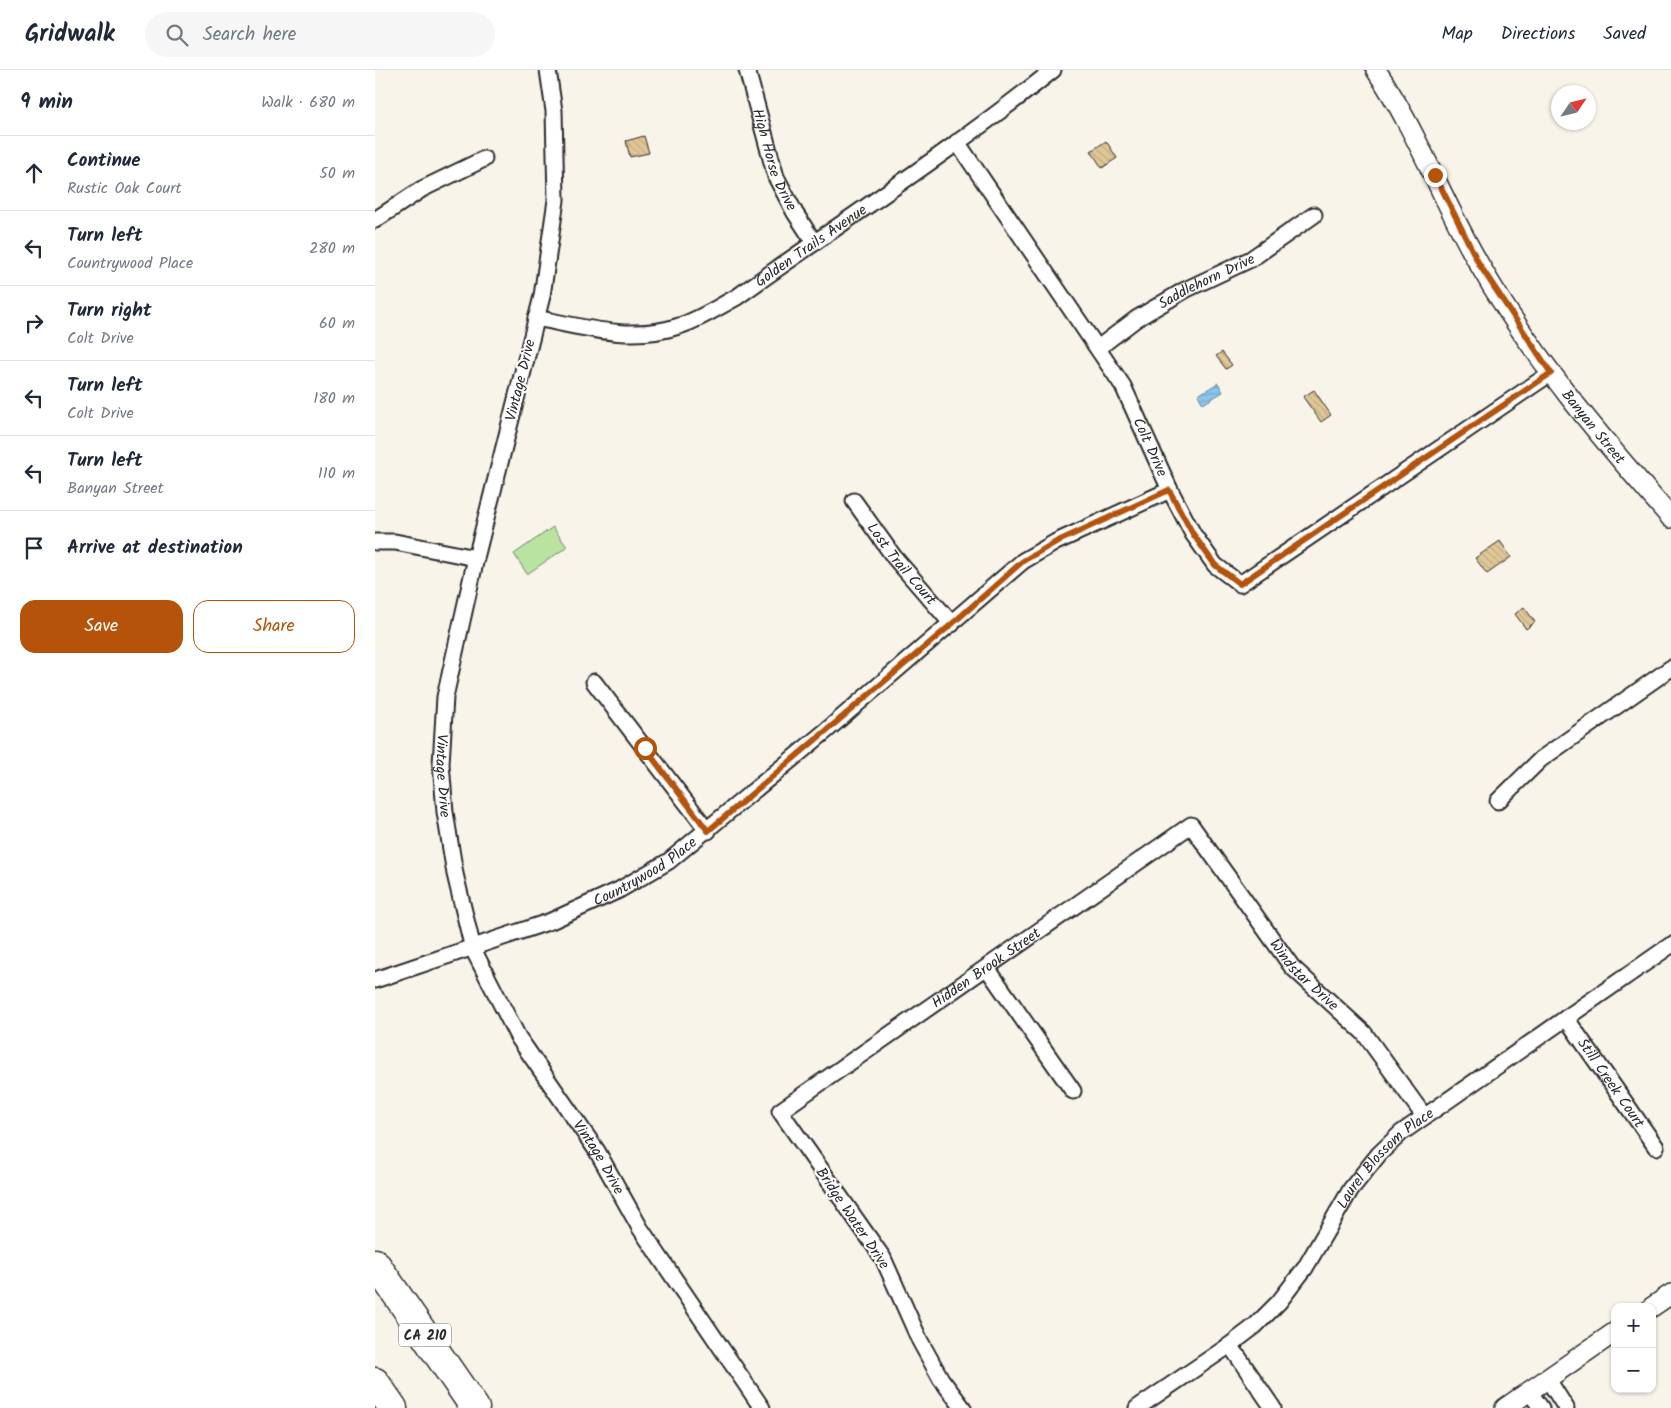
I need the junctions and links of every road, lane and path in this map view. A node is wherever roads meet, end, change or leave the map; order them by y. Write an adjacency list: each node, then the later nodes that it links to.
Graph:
1 (548, 70): 10 (street, Vintage Drive)
2 (747, 70): 9 (street, High Horse Drive)
3 (1053, 70): 5 (street, Golden Trails Avenue)
4 (1377, 70): 12 (street, Banyan Street)
5 (957, 142): 9 (street, Golden Trails Avenue); 11 (street, Colt Drive)
6 (484, 159): 8 (street)
7 (1314, 215): 11 (street, Saddlehorn Drive)
8 (375, 220)
9 (814, 242): 10 (street, Golden Trails Avenue)
10 (536, 318): 17 (street, Vintage Drive)
11 (1098, 348): 13 (street, Colt Drive)
12 (1551, 373): 13 (street, Colt Drive); 15 (street, Banyan Street)
13 (1169, 490): 18 (street, Countrywood Place)
14 (854, 501): 18 (street, Lost Trail Court)
15 (1671, 518)
16 (375, 542): 17 (street)
17 (476, 558): 25 (street, Vintage Drive)
18 (952, 624): 23 (street, Countrywood Place)
19 (1671, 668): 21 (street)
20 (594, 682): 23 (street)
21 (1498, 801)
22 (1191, 825): 26 (street, Hidden Brook Street); 31 (street, Windstar Drive)
23 (708, 831): 25 (street, Countrywood Place)
24 (1671, 945): 28 (street, Laurel Blossom Place)
25 (473, 949): 27 (street, Countrywood Place); 43 (street, Vintage Drive)
26 (987, 968): 29 (street); 30 (street, Hidden Brook Street)
27 (375, 980)
28 (1566, 1018): 31 (street, Laurel Blossom Place); 32 (street, Still Creek Court)
29 (1073, 1091)
30 (781, 1111): 44 (street, Bridge Water Drive)
31 (1424, 1116): 37 (street, Laurel Blossom Place)
32 (1656, 1147)
33 (375, 1263): 42 (highway, CA 210)
34 (1671, 1294): 35 (street)
35 (1656, 1304)
36 (1611, 1335): 38 (street)
37 (1230, 1345): 45 (street, Laurel Blossom Place); 46 (street)
38 (1547, 1378): 40 (street); 49 (street)
39 (375, 1382): 41 (highway)
40 (1529, 1391): 47 (street); 48 (street)
41 (393, 1408)
42 (475, 1408)
43 (762, 1408)
44 (963, 1408)
45 (1137, 1408)
46 (1273, 1408)
47 (1505, 1408)
48 (1541, 1408)
49 (1567, 1408)

